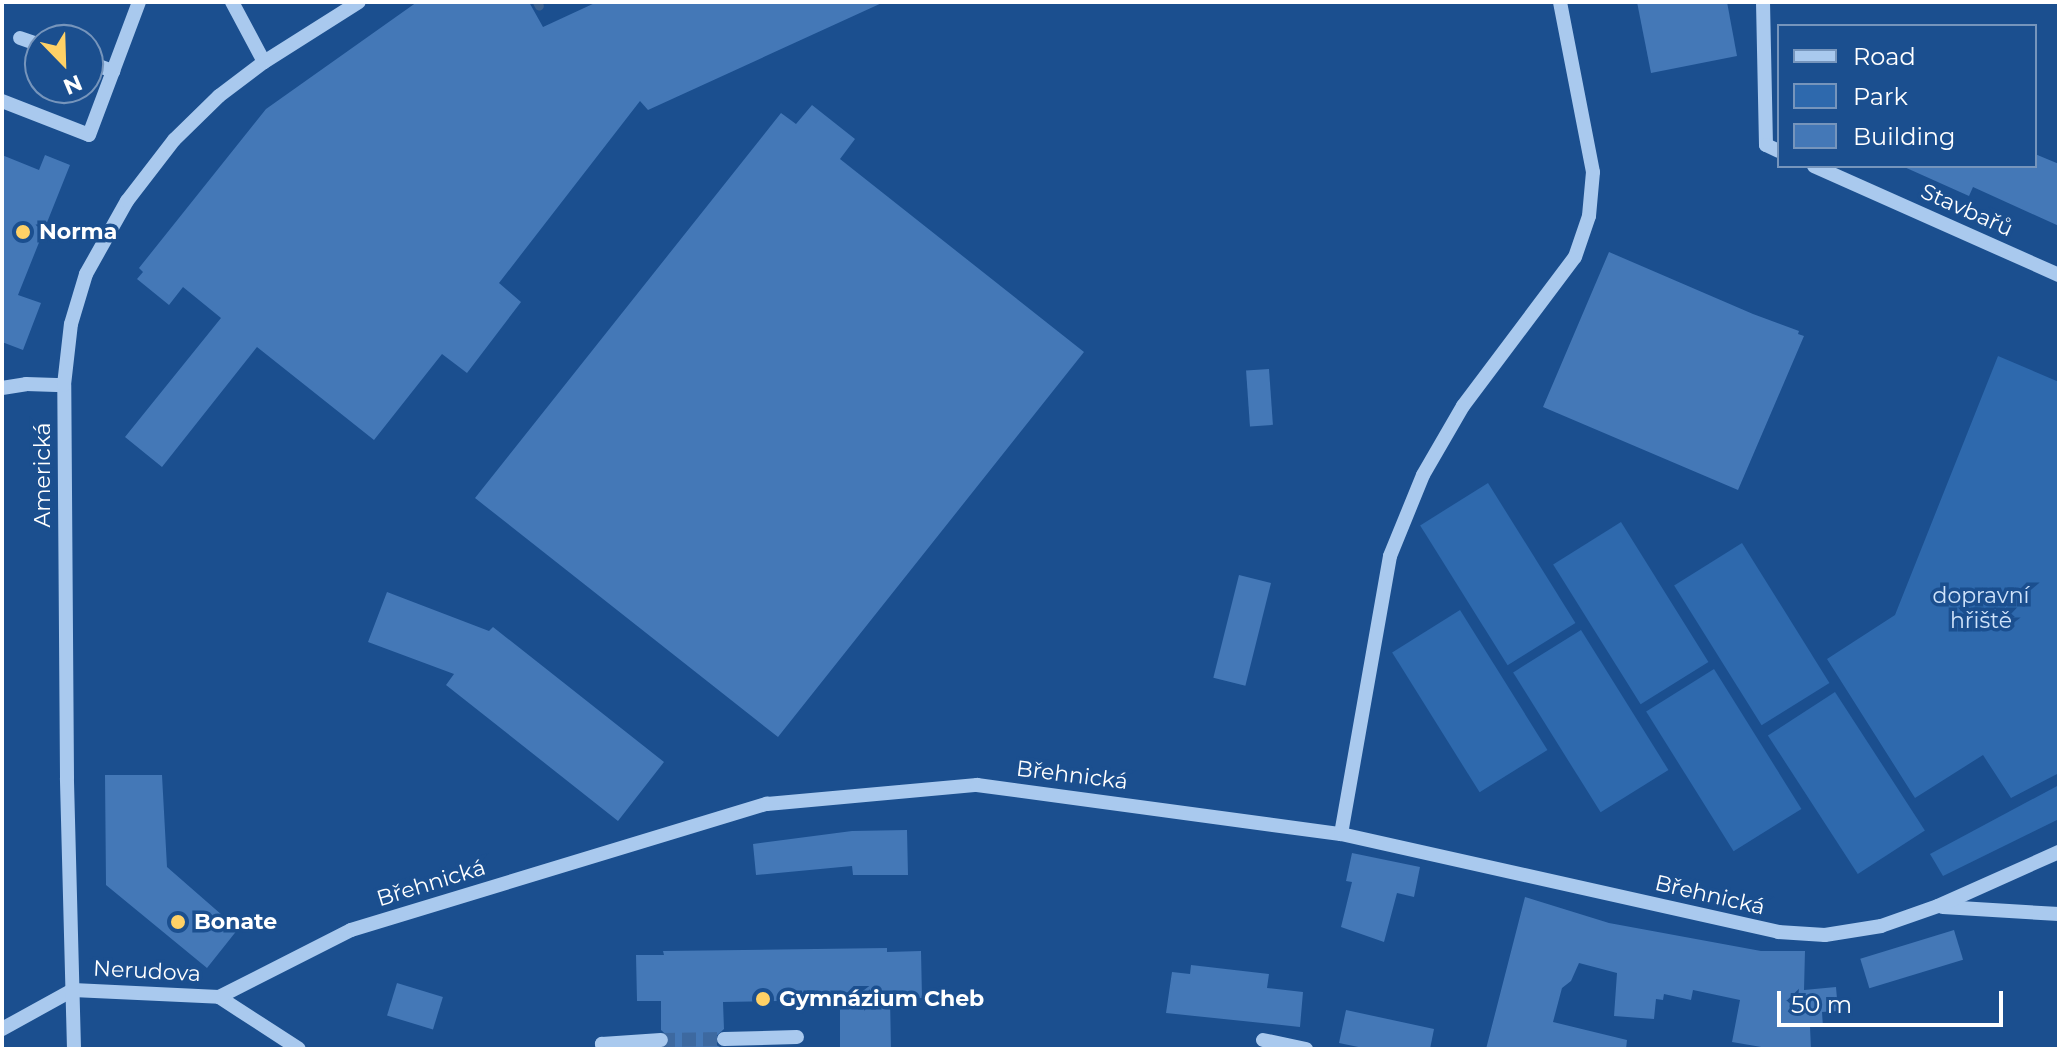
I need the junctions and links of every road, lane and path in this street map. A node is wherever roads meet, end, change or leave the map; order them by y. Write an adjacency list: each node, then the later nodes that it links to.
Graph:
1 (139, 2): 10 (street)
2 (232, 2): 8 (street)
3 (359, 2): 8 (street, Americká)
4 (1560, 2): 17 (street)
5 (1763, 2): 12 (street)
6 (20, 38): 7 (street)
7 (24, 39)
8 (264, 62): 15 (street, Americká)
9 (104, 68): 10 (street)
10 (113, 71): 11 (street)
11 (2, 101)
12 (1777, 150)
13 (1818, 168): 14 (street, Stavbařů)
14 (2059, 275)
15 (64, 385): 16 (street); 21 (street, Americká)
16 (2, 388)
17 (1341, 834): 19 (street, Břehnická); 22 (street, Břehnická)
18 (2059, 852): 19 (street, Břehnická)
19 (1938, 906): 20 (street, Břehnická)
20 (2059, 914)
21 (73, 990): 22 (street, Nerudova); 23 (street); 28 (street, Americká)
22 (219, 997): 29 (street, Nerudova)
23 (2, 1029)
24 (797, 1037): 25 (street)
25 (724, 1039)
26 (661, 1040): 30 (street)
27 (1263, 1040): 31 (street)
28 (74, 1049)
29 (299, 1049)
30 (605, 1049)
31 (1306, 1049)

